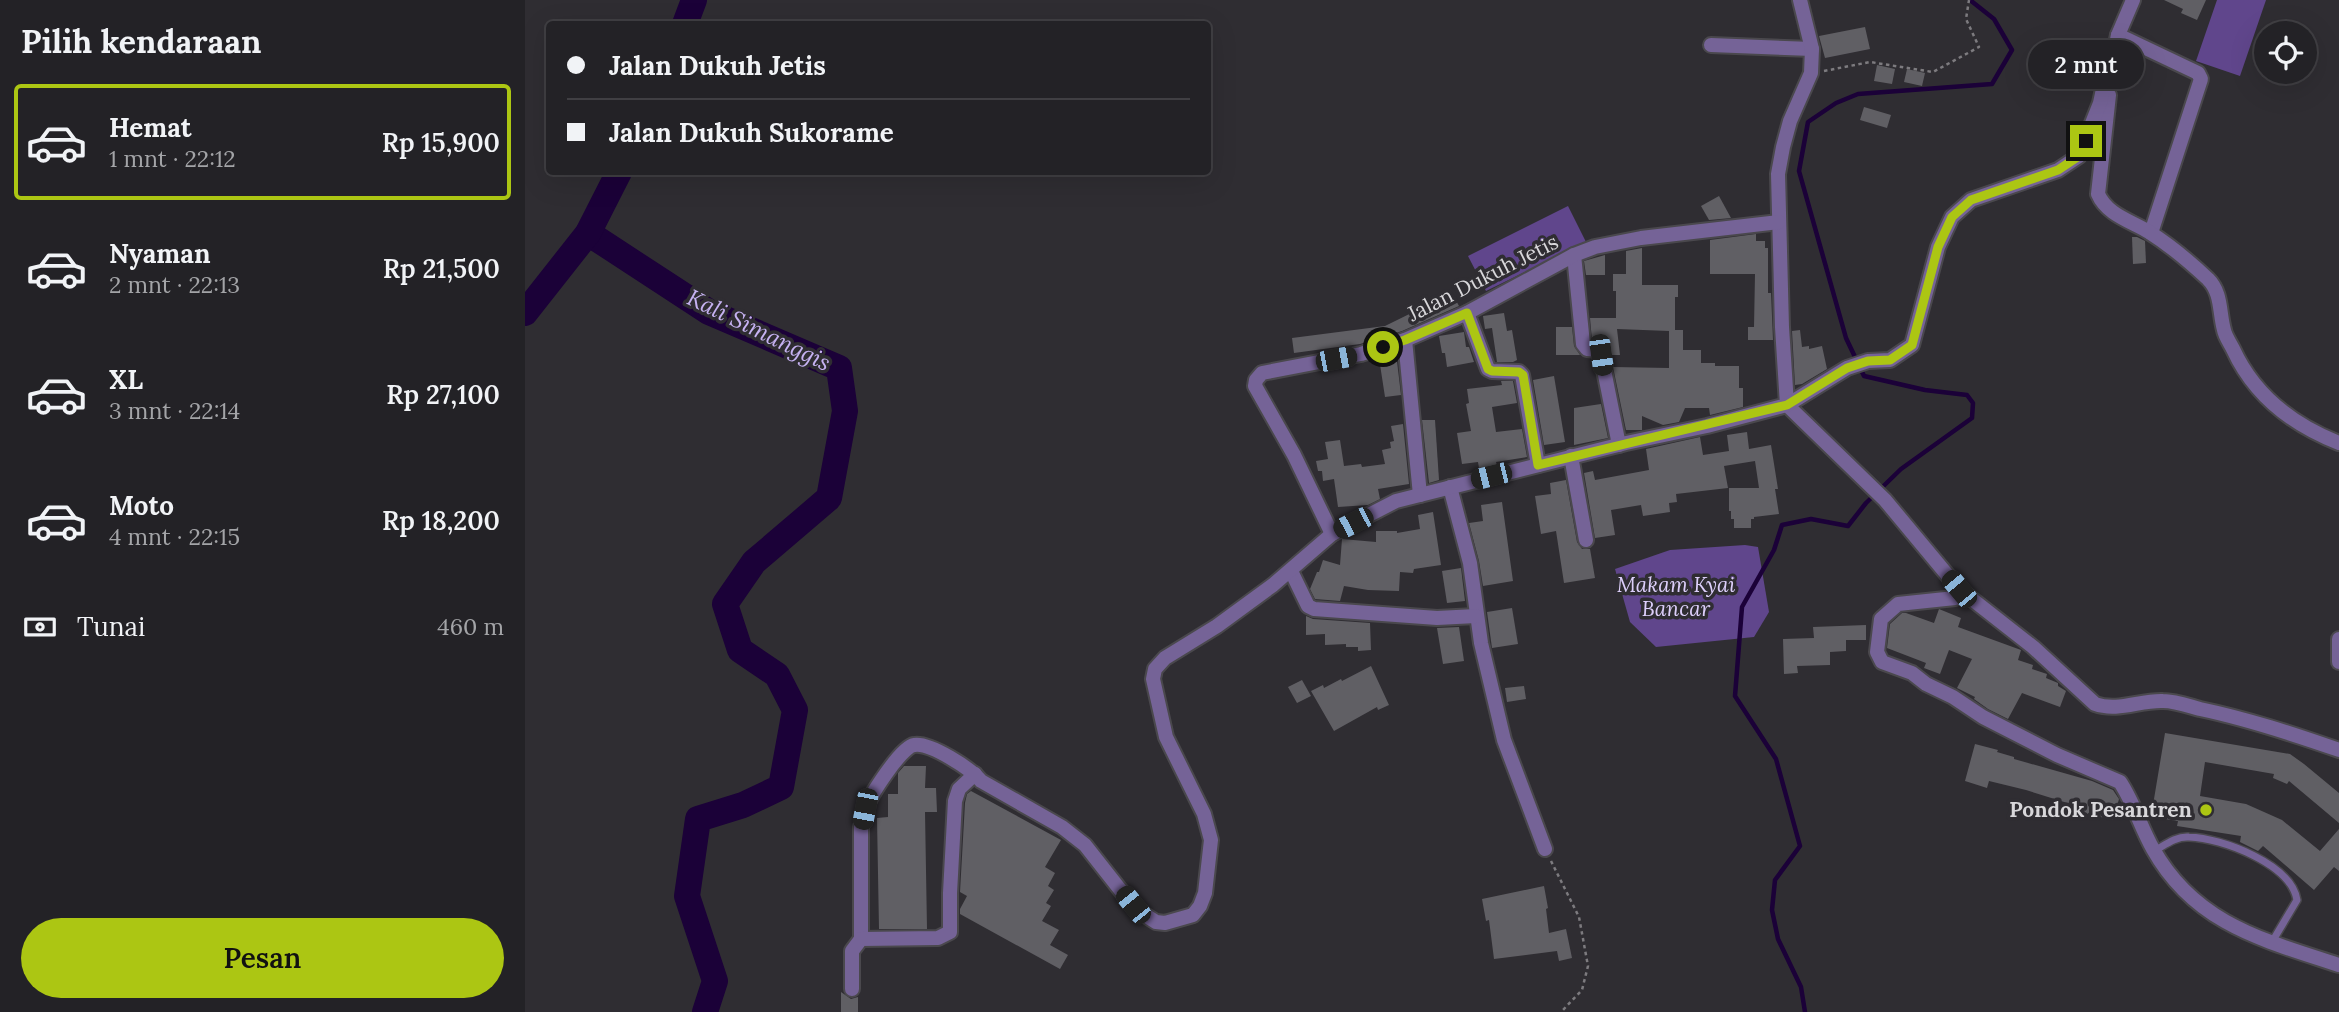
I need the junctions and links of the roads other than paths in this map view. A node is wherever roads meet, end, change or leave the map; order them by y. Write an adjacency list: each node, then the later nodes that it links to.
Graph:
1 (1800, 0): 5 (street)
2 (2133, 0): 3 (street)
3 (2116, 42): 7 (street); 7 (street); 11 (street)
4 (1711, 45): 5 (street)
5 (1812, 49): 6 (street)
6 (1779, 222): 8 (street, Jalan Dukuh Jetis); 11 (street)
7 (2151, 233): 12 (street)
8 (1574, 255): 9 (street, Jalan Dukuh Jetis); 13 (street)
9 (1467, 313): 10 (street, Jalan Dukuh Jetis); 15 (street)
10 (1405, 340): 17 (street); 18 (street, Jalan Dukuh Jetis)
11 (1787, 405): 13 (street); 21 (street)
12 (2339, 443)
13 (1619, 445): 14 (street)
14 (1571, 456): 15 (street); 19 (street)
15 (1538, 465): 16 (street)
16 (1450, 487): 17 (street); 22 (street)
17 (1420, 495): 18 (street)
18 (1332, 534): 20 (street)
19 (1586, 540)
20 (1291, 571): 22 (street); 26 (street)
21 (1965, 594): 25 (street); 28 (street)
22 (1476, 616): 27 (street)
23 (2339, 639): 24 (street)
24 (2339, 662)
25 (2339, 750)
26 (975, 774): 29 (street); 29 (street)
27 (1545, 849)
28 (2154, 851): 30 (street); 30 (lane)
29 (862, 939): 32 (street)
30 (2272, 943): 31 (street)
31 (2339, 965)
32 (852, 989)

